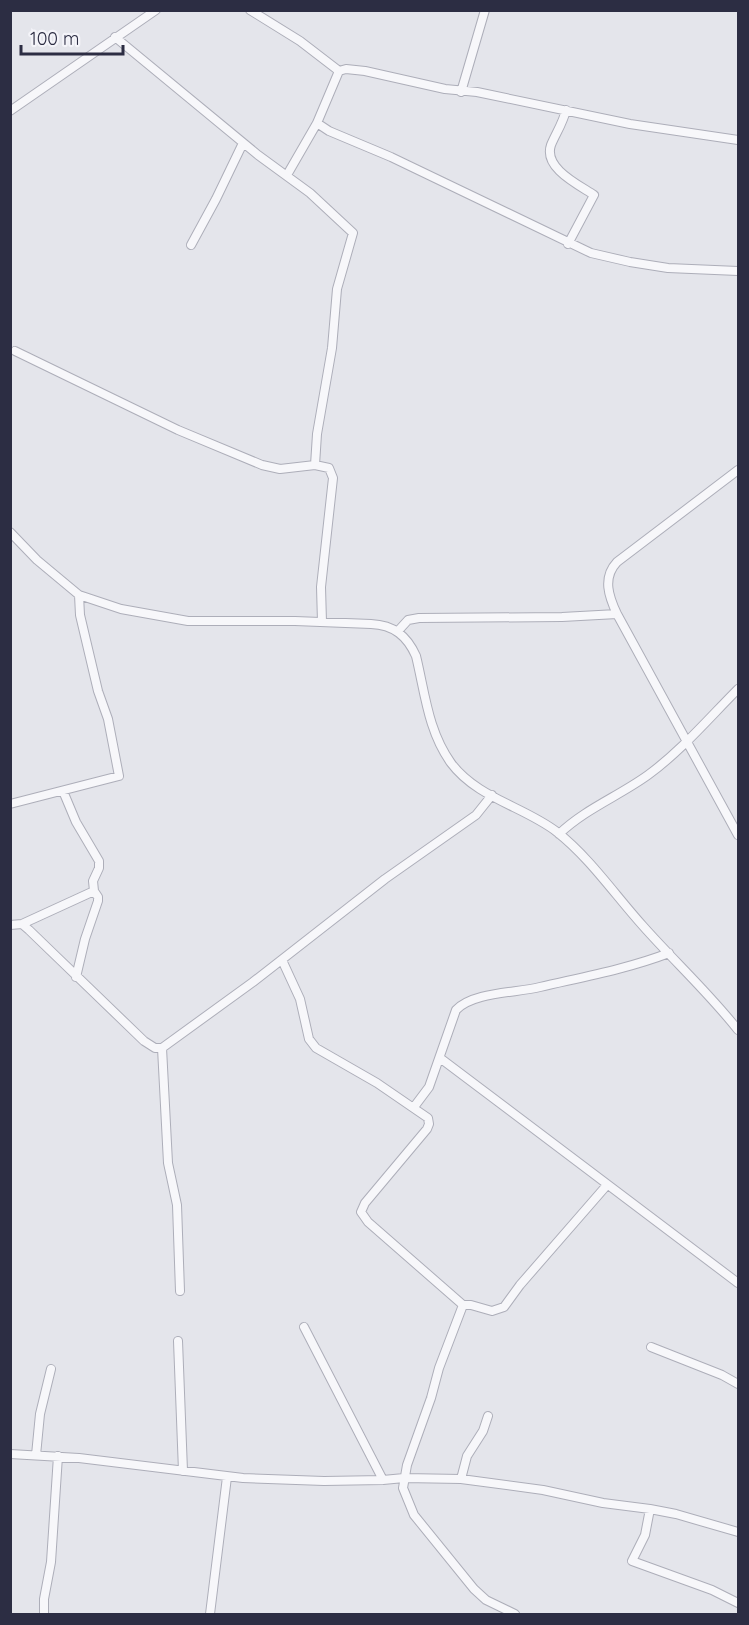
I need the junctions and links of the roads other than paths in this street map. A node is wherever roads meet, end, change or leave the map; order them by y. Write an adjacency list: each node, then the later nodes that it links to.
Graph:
1 (156, 10): 4 (street)
2 (250, 10): 5 (street)
3 (485, 10): 6 (street)
4 (115, 37): 8 (street); 11 (street)
5 (339, 70): 6 (street); 9 (street)
6 (461, 92): 7 (street)
7 (566, 110): 10 (street); 13 (street)
8 (10, 111)
9 (317, 123): 12 (street); 13 (street)
10 (738, 140)
11 (243, 143): 12 (street); 14 (street)
12 (287, 176): 17 (street)
13 (568, 243): 15 (street)
14 (191, 244)
15 (738, 271)
16 (15, 351): 17 (street)
17 (315, 465): 22 (street)
18 (738, 470): 21 (street)
19 (10, 532): 20 (street)
20 (79, 595): 22 (street); 26 (street)
21 (617, 614): 23 (street); 25 (street)
22 (322, 622): 23 (street)
23 (398, 631): 27 (street)
24 (738, 689): 25 (street)
25 (688, 739): 29 (street); 30 (street)
26 (63, 791): 28 (street); 31 (street)
27 (492, 795): 29 (street); 35 (street)
28 (10, 804)
29 (559, 834): 34 (street)
30 (738, 835)
31 (94, 891): 33 (street); 36 (street)
32 (11, 924): 33 (street)
33 (22, 924): 36 (street)
34 (669, 953): 37 (street); 39 (street)
35 (282, 960): 38 (street); 40 (street)
36 (76, 977): 38 (street)
37 (738, 1030)
38 (162, 1048): 43 (street)
39 (440, 1058): 40 (street); 41 (street)
40 (414, 1107): 44 (street)
41 (607, 1185): 42 (street); 44 (street)
42 (738, 1283)
43 (180, 1291)
44 (463, 1305): 56 (street)
45 (304, 1327): 58 (street)
46 (178, 1341): 54 (street)
47 (651, 1347): 49 (street)
48 (51, 1369): 52 (street)
49 (738, 1384)
50 (488, 1416): 57 (street)
51 (10, 1454): 52 (street)
52 (36, 1455): 53 (street)
53 (58, 1456): 54 (street); 62 (street)
54 (183, 1471): 55 (street)
55 (227, 1476): 58 (street); 63 (street)
56 (404, 1478): 57 (street); 58 (street); 64 (street)
57 (462, 1479): 59 (street)
58 (383, 1480)
59 (650, 1509): 60 (street); 61 (street)
60 (738, 1532)
61 (738, 1603)
62 (44, 1614)
63 (210, 1614)
64 (515, 1614)

